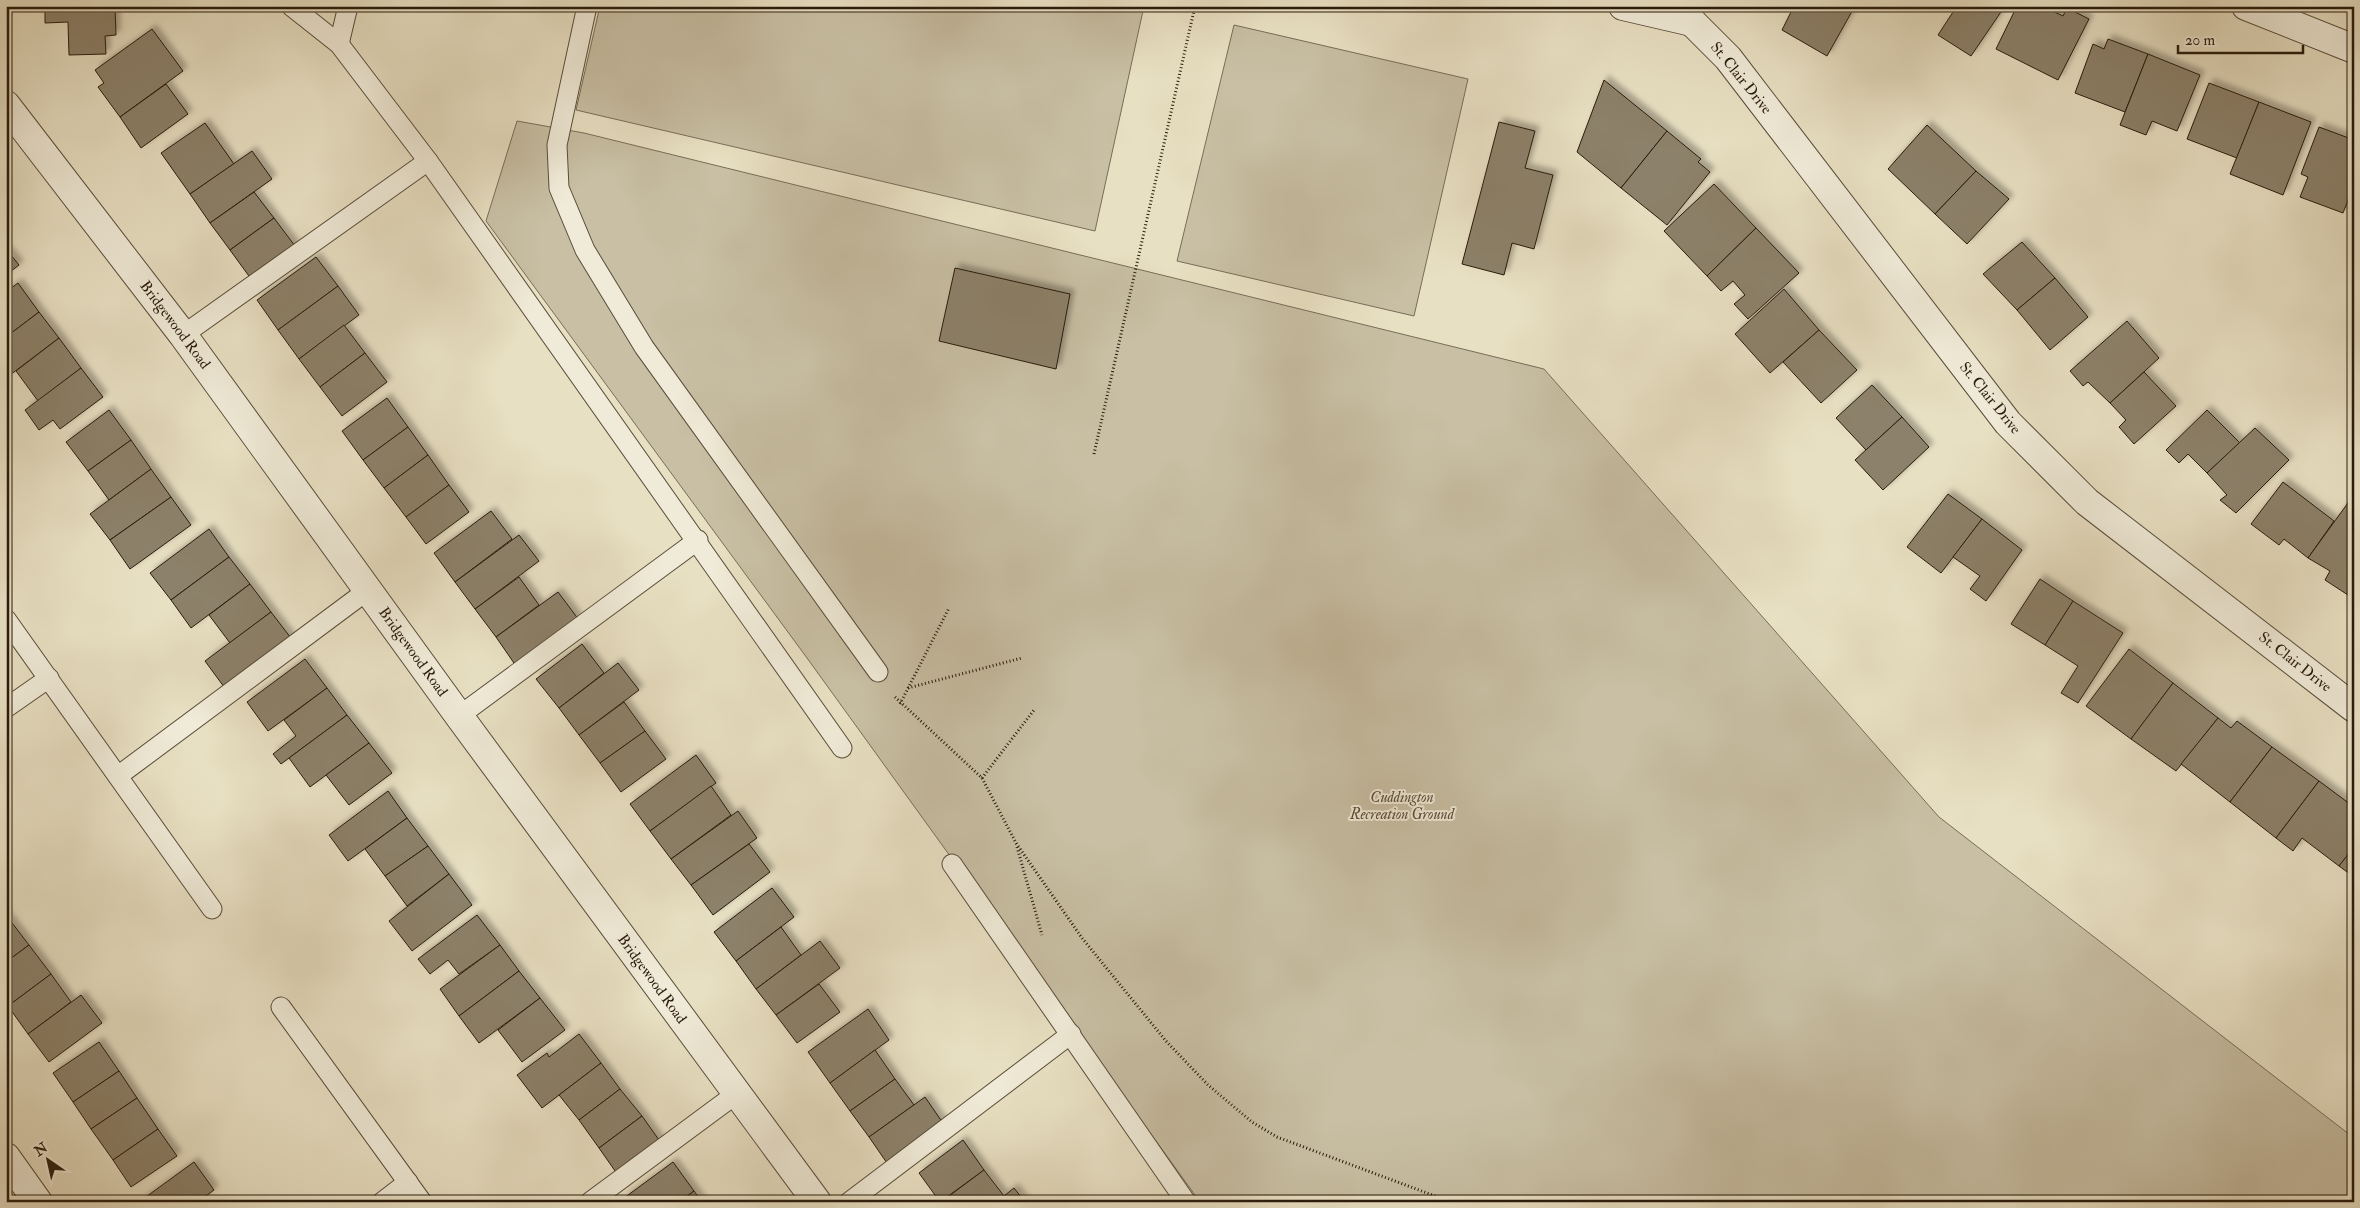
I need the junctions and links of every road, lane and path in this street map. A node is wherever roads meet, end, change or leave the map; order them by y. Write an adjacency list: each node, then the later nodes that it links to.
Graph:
1 (291, 6): 8 (lane)
2 (348, 6): 8 (lane)
3 (587, 6): 19 (lane)
4 (1195, 6): 13 (path)
5 (1623, 6): 7 (street)
6 (2246, 6): 9 (street)
7 (1697, 14): 24 (street, St. Clair Drive)
8 (338, 44): 11 (lane)
9 (2354, 49)
10 (6, 105): 12 (street, Bridgewood Road)
11 (428, 161): 12 (lane); 14 (lane)
12 (183, 334): 15 (street, Bridgewood Road)
13 (1094, 454)
14 (698, 540): 26 (lane); 27 (lane)
15 (368, 590): 26 (street, Bridgewood Road); 28 (lane)
16 (949, 608): 21 (path)
17 (6, 619): 20 (lane)
18 (1022, 658): 21 (path)
19 (878, 672): 22 (path)
20 (49, 678): 23 (lane); 28 (lane)
21 (908, 688): 22 (path)
22 (900, 704): 29 (path)
23 (6, 708)
24 (2354, 708)
25 (1034, 710): 29 (path)
26 (459, 716): 34 (street, Bridgewood Road)
27 (842, 748)
28 (118, 776): 31 (lane)
29 (982, 778): 44 (path)
30 (952, 864): 33 (lane)
31 (212, 909)
32 (281, 1007): 36 (lane)
33 (1070, 1034): 42 (lane); 43 (lane)
34 (736, 1094): 40 (lane); 41 (street, Bridgewood Road)
35 (6, 1157): 37 (street)
36 (408, 1182): 38 (lane); 39 (lane)
37 (38, 1202)
38 (382, 1202)
39 (422, 1202)
40 (590, 1202)
41 (817, 1202)
42 (849, 1202)
43 (1186, 1202)
44 (1451, 1202)

